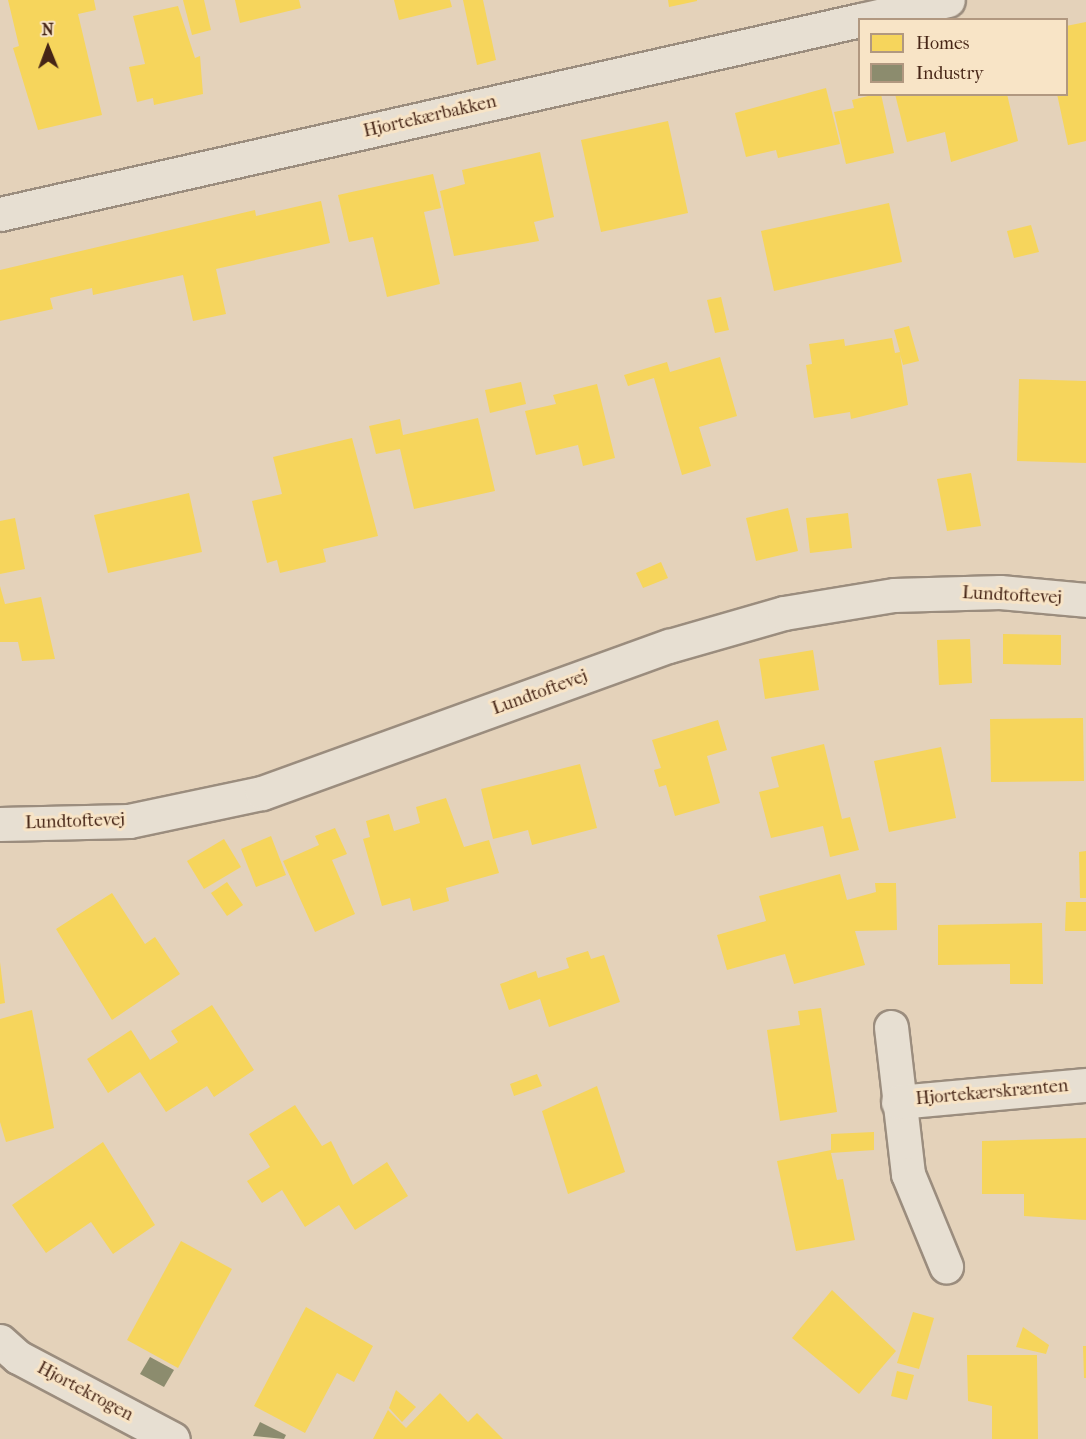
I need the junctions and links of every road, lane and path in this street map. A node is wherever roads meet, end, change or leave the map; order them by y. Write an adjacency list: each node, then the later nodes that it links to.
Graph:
1 (948, 0): 2 (street, Hjortekærbakken)
2 (869, 18)
3 (858, 20): 4 (street, Hjortekærbakken)
4 (0, 214)
5 (1086, 600): 6 (street, Lundtoftevej)
6 (0, 824)
7 (891, 1027): 9 (street, Hjortekærskrænten)
8 (1086, 1085): 9 (street, Hjortekærskrænten)
9 (898, 1102): 10 (street, Hjortekærskrænten)
10 (946, 1266)
11 (0, 1341): 12 (street, Hjortekrogen)
12 (173, 1439)

